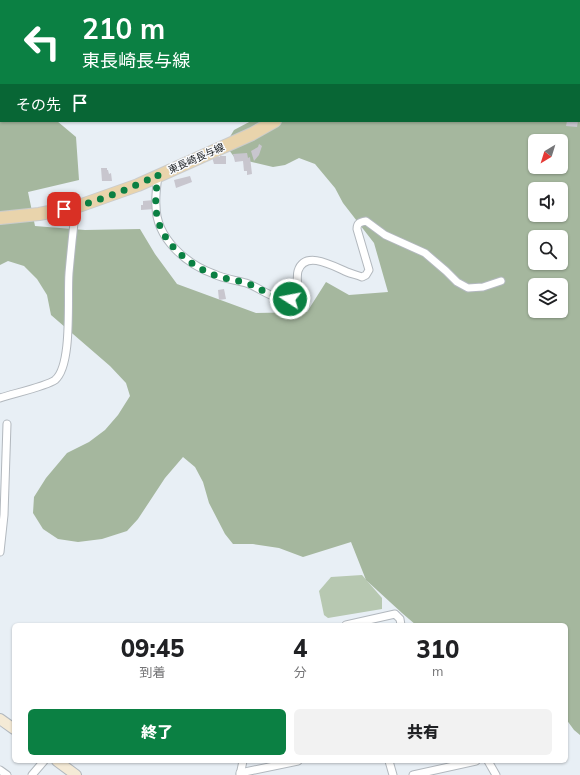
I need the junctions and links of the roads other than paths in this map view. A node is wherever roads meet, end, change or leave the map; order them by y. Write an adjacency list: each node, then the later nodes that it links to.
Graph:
1 (273, 122): 2 (main road, 東長崎長与線)
2 (158, 175): 3 (main road, 東長崎長与線); 5 (street)
3 (76, 207): 4 (main road, 東長崎長与線); 6 (street)
4 (0, 218)
5 (501, 281)
6 (0, 398)
7 (7, 424): 8 (street)
8 (0, 552)
9 (355, 623): 10 (street)
10 (401, 623)
11 (0, 720): 12 (street)
12 (12, 728)
13 (42, 763): 25 (street)
14 (60, 763): 26 (street)
15 (243, 763): 23 (street)
16 (289, 763): 23 (street)
17 (389, 763): 27 (street)
18 (437, 763): 21 (street)
19 (467, 763): 21 (street)
20 (489, 763): 29 (street)
21 (439, 769): 28 (street)
22 (0, 770): 24 (street)
23 (240, 774)
24 (7, 775)
25 (32, 775)
26 (76, 775)
27 (392, 775)
28 (413, 775)
29 (496, 775)

